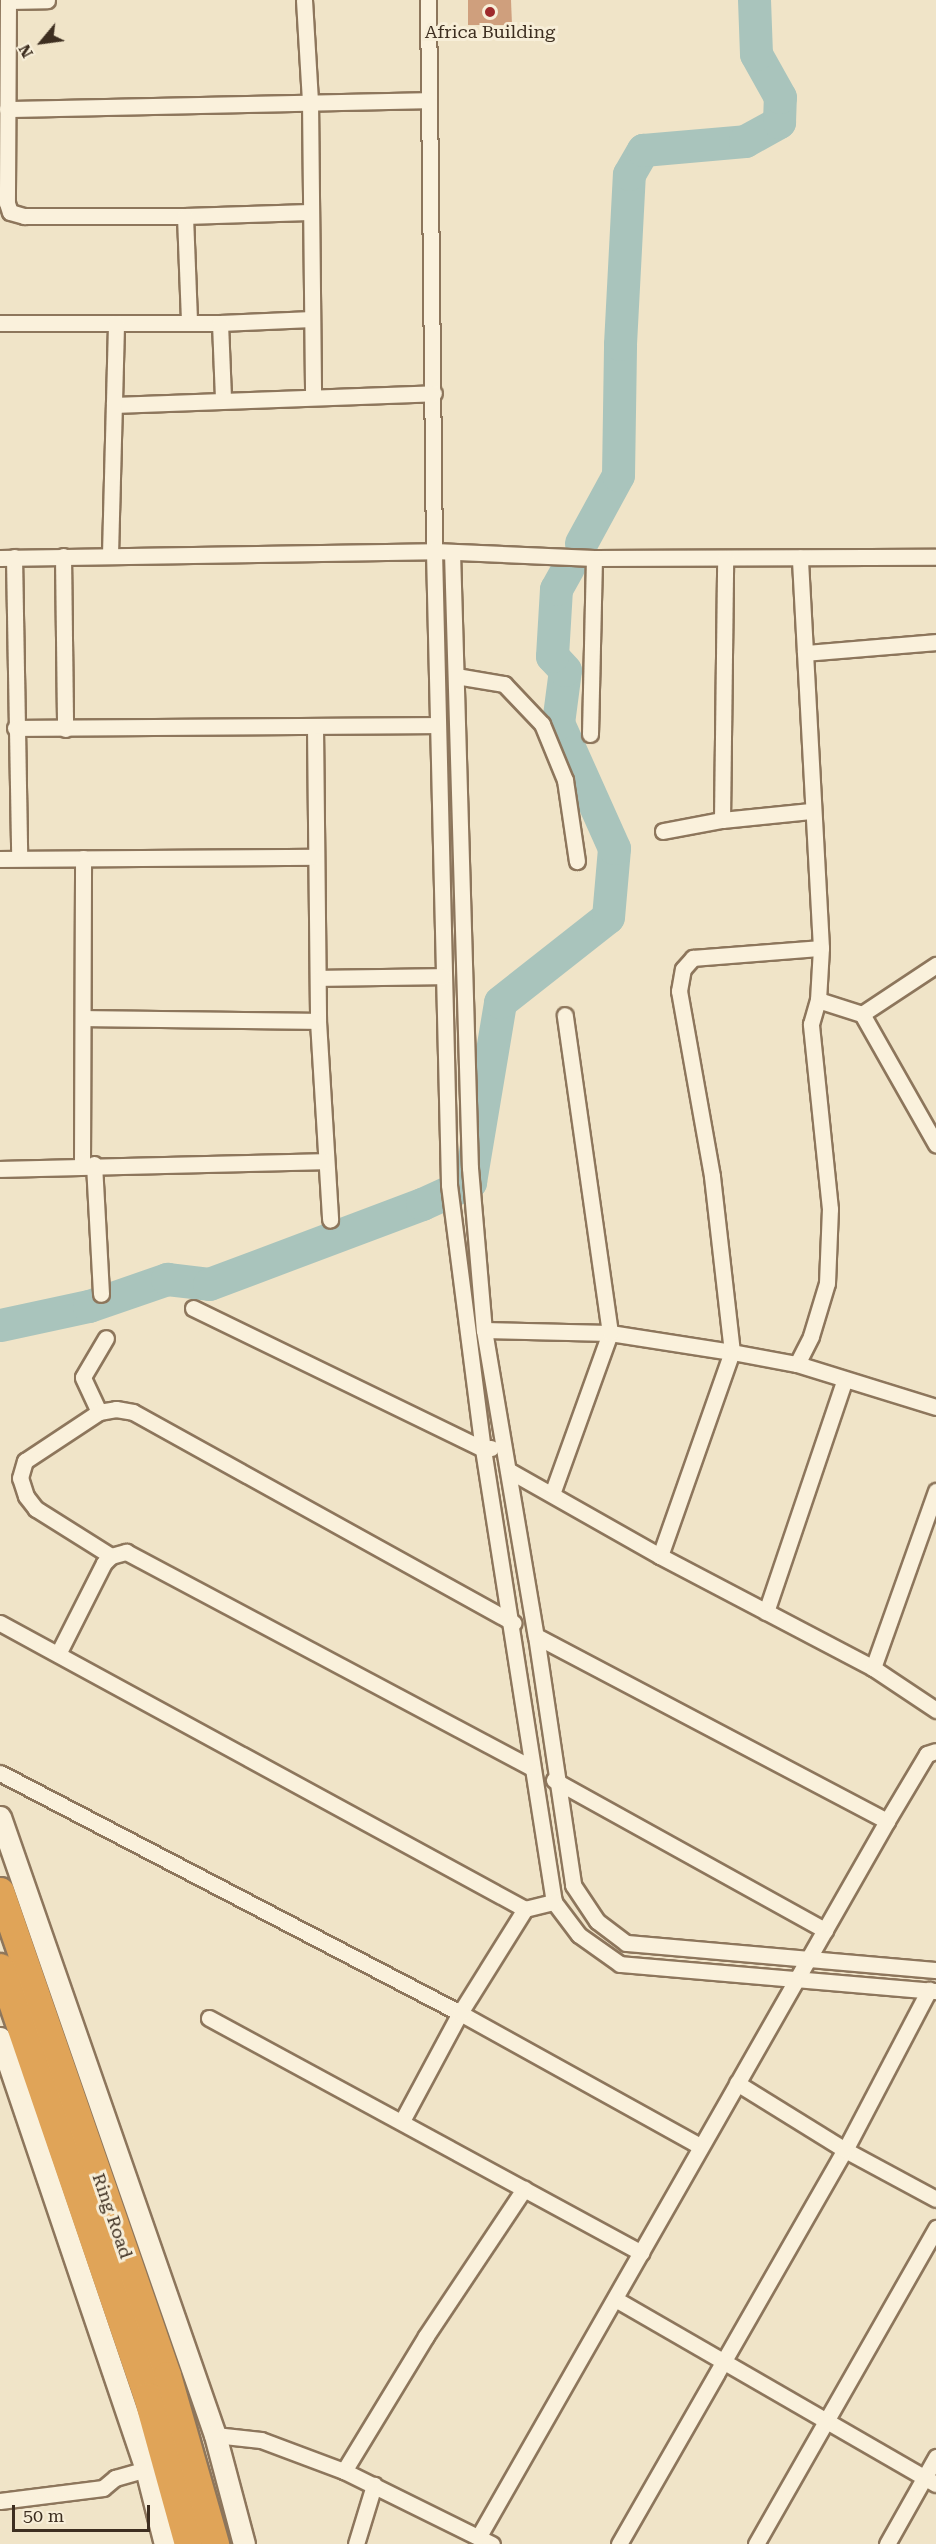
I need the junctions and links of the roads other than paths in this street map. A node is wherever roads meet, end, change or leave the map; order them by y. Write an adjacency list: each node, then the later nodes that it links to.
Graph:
1 (47, 0): 4 (street)
2 (304, 0): 5 (street)
3 (428, 0): 6 (street)
4 (8, 1): 7 (street)
5 (310, 100): 6 (street); 7 (street); 8 (street)
6 (428, 100): 15 (street)
7 (7, 110): 9 (street)
8 (309, 212): 9 (street); 10 (street)
9 (185, 216): 11 (street)
10 (312, 319): 14 (street); 16 (street)
11 (189, 321): 13 (street); 14 (street)
12 (0, 323): 13 (street)
13 (116, 323): 18 (street)
14 (220, 323): 17 (street)
15 (434, 393): 16 (street); 19 (street)
16 (313, 396): 17 (street)
17 (223, 399): 18 (street)
18 (114, 405): 21 (street)
19 (434, 551): 20 (street); 21 (street); 31 (street)
20 (452, 552): 25 (street); 30 (street)
21 (111, 554): 22 (street)
22 (63, 556): 23 (street); 34 (street)
23 (7, 557): 33 (street)
24 (936, 557): 27 (street)
25 (594, 558): 26 (street); 35 (street)
26 (725, 558): 27 (street); 37 (street)
27 (800, 558): 29 (street)
28 (936, 642): 29 (street)
29 (805, 653): 36 (street)
30 (456, 676): 43 (street); 60 (street)
31 (438, 725): 32 (street); 46 (street)
32 (315, 727): 34 (street); 39 (street)
33 (15, 728): 34 (street); 40 (street)
34 (65, 729)
35 (590, 734)
36 (811, 812): 37 (street); 44 (street)
37 (722, 820): 38 (street)
38 (663, 831)
39 (314, 857): 41 (street); 47 (street)
40 (19, 858): 41 (street); 42 (street)
41 (83, 858): 51 (street)
42 (0, 859)
43 (577, 861)
44 (821, 948): 48 (street); 63 (street)
45 (934, 971): 49 (street)
46 (444, 976): 47 (street); 69 (street)
47 (319, 978): 52 (street)
48 (818, 1000): 49 (street); 64 (street)
49 (862, 1014): 53 (street)
50 (565, 1015): 61 (street)
51 (85, 1018): 52 (street); 55 (street)
52 (318, 1022): 54 (street)
53 (935, 1140)
54 (324, 1161): 55 (street); 57 (street)
55 (88, 1164): 56 (street); 58 (street)
56 (0, 1169)
57 (330, 1220)
58 (100, 1294)
59 (193, 1308): 69 (street)
60 (484, 1330): 61 (street); 68 (street)
61 (610, 1333): 63 (street); 72 (street)
62 (106, 1338): 67 (street)
63 (732, 1352): 64 (street); 74 (street)
64 (796, 1364): 65 (street)
65 (844, 1381): 66 (street); 75 (street)
66 (936, 1407)
67 (99, 1412): 73 (street); 77 (street)
68 (504, 1446): 69 (street); 70 (street)
69 (483, 1449): 77 (street)
70 (508, 1470): 72 (street); 78 (street)
71 (936, 1491): 80 (street)
72 (552, 1494): 74 (street)
73 (111, 1556): 79 (street); 83 (street)
74 (660, 1556): 75 (street)
75 (766, 1612): 80 (street)
76 (0, 1623): 79 (street)
77 (513, 1623): 83 (street)
78 (536, 1636): 85 (street); 87 (street)
79 (58, 1653): 90 (street)
80 (873, 1668): 81 (street)
81 (936, 1710)
82 (933, 1755): 87 (street)
83 (530, 1767): 89 (street)
84 (0, 1773): 97 (street)
85 (554, 1780): 91 (street); 92 (street)
86 (0, 1817): 111 (street)
87 (887, 1821): 91 (street)
88 (0, 1891): 121 (highway, Ring Road)
89 (554, 1902): 90 (street); 95 (street)
90 (525, 1908): 97 (street)
91 (825, 1930): 92 (street)
92 (807, 1961): 94 (street); 95 (street)
93 (0, 1967): 120 (highway, Ring Road)
94 (936, 1970)
95 (796, 1980): 96 (street); 100 (street)
96 (932, 1991): 103 (street)
97 (460, 2013): 101 (street); 102 (street)
98 (209, 2018): 101 (street)
99 (0, 2038): 113 (street)
100 (737, 2083): 102 (street); 103 (street)
101 (402, 2121): 104 (street)
102 (700, 2146): 107 (street)
103 (845, 2150): 105 (street); 109 (street)
104 (524, 2189): 107 (street); 114 (street)
105 (936, 2199)
106 (936, 2228): 110 (street)
107 (640, 2253): 108 (street)
108 (617, 2300): 109 (street); 118 (street)
109 (726, 2362): 110 (street); 124 (street)
110 (826, 2419): 115 (street); 125 (street)
111 (215, 2435): 114 (street); 122 (street)
112 (936, 2457): 115 (street)
113 (146, 2469): 117 (street); 119 (street)
114 (344, 2471): 116 (street)
115 (930, 2481): 126 (street)
116 (374, 2485): 118 (street); 123 (street)
117 (0, 2501)
118 (485, 2540)
119 (165, 2544)
120 (188, 2544)
121 (215, 2544)
122 (244, 2544)
123 (356, 2544)
124 (619, 2544)
125 (756, 2544)
126 (887, 2544)

